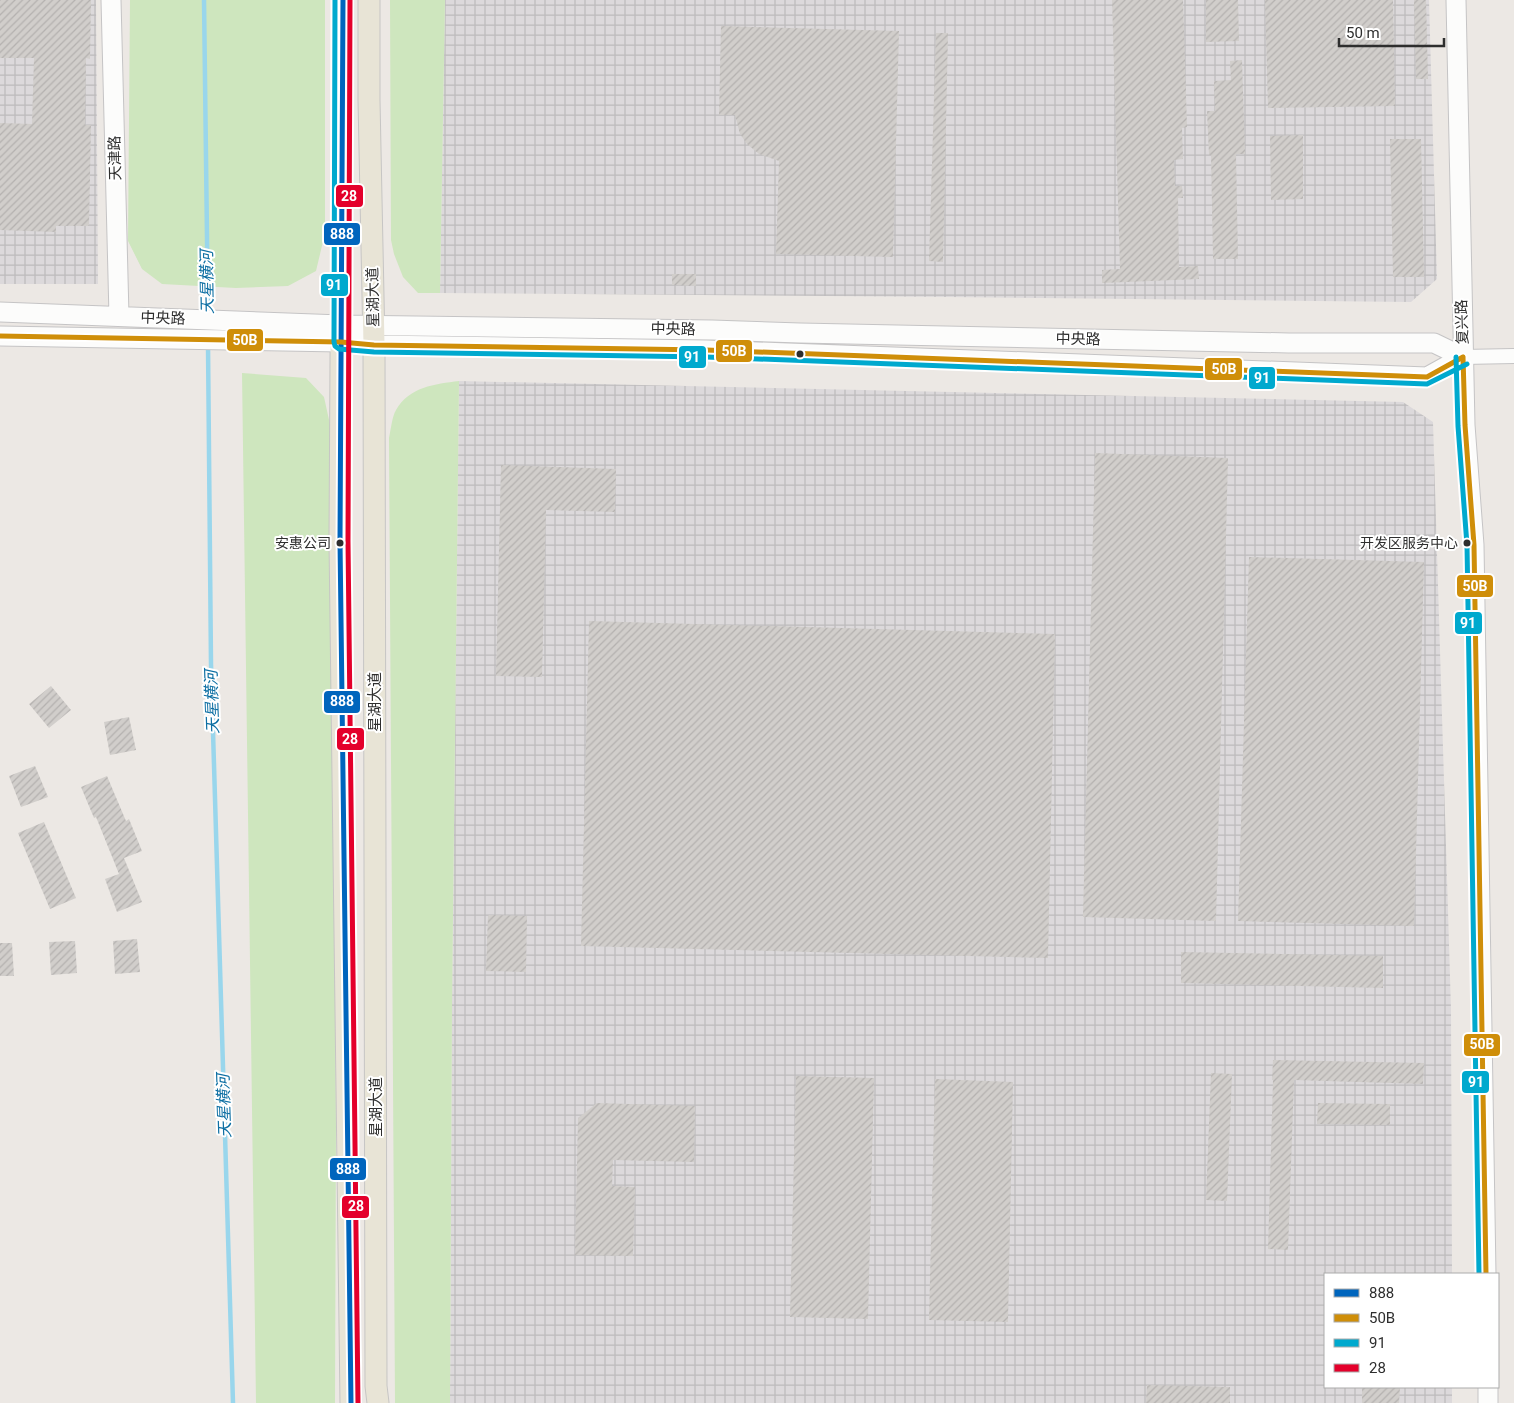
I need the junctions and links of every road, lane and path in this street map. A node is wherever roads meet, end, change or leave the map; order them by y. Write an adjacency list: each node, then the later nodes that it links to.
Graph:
1 (111, 0): 6 (street, 天津路)
2 (343, 0): 7 (main road, 星湖大道)
3 (369, 0): 8 (main road, 星湖大道)
4 (1456, 0): 11 (street, 复兴路)
5 (0, 312): 6 (street, 中央路)
6 (119, 316): 7 (street, 中央路)
7 (341, 334): 8 (street, 中央路); 9 (street, 中央路); 14 (main road, 星湖大道)
8 (373, 335): 11 (street, 中央路); 11 (street); 15 (main road, 星湖大道)
9 (0, 336)
10 (1514, 356): 11 (street)
11 (1463, 357): 12 (street, 复兴路)
12 (1486, 1273)
13 (1488, 1388): 16 (street)
14 (351, 1403)
15 (378, 1403)
16 (1488, 1403)

